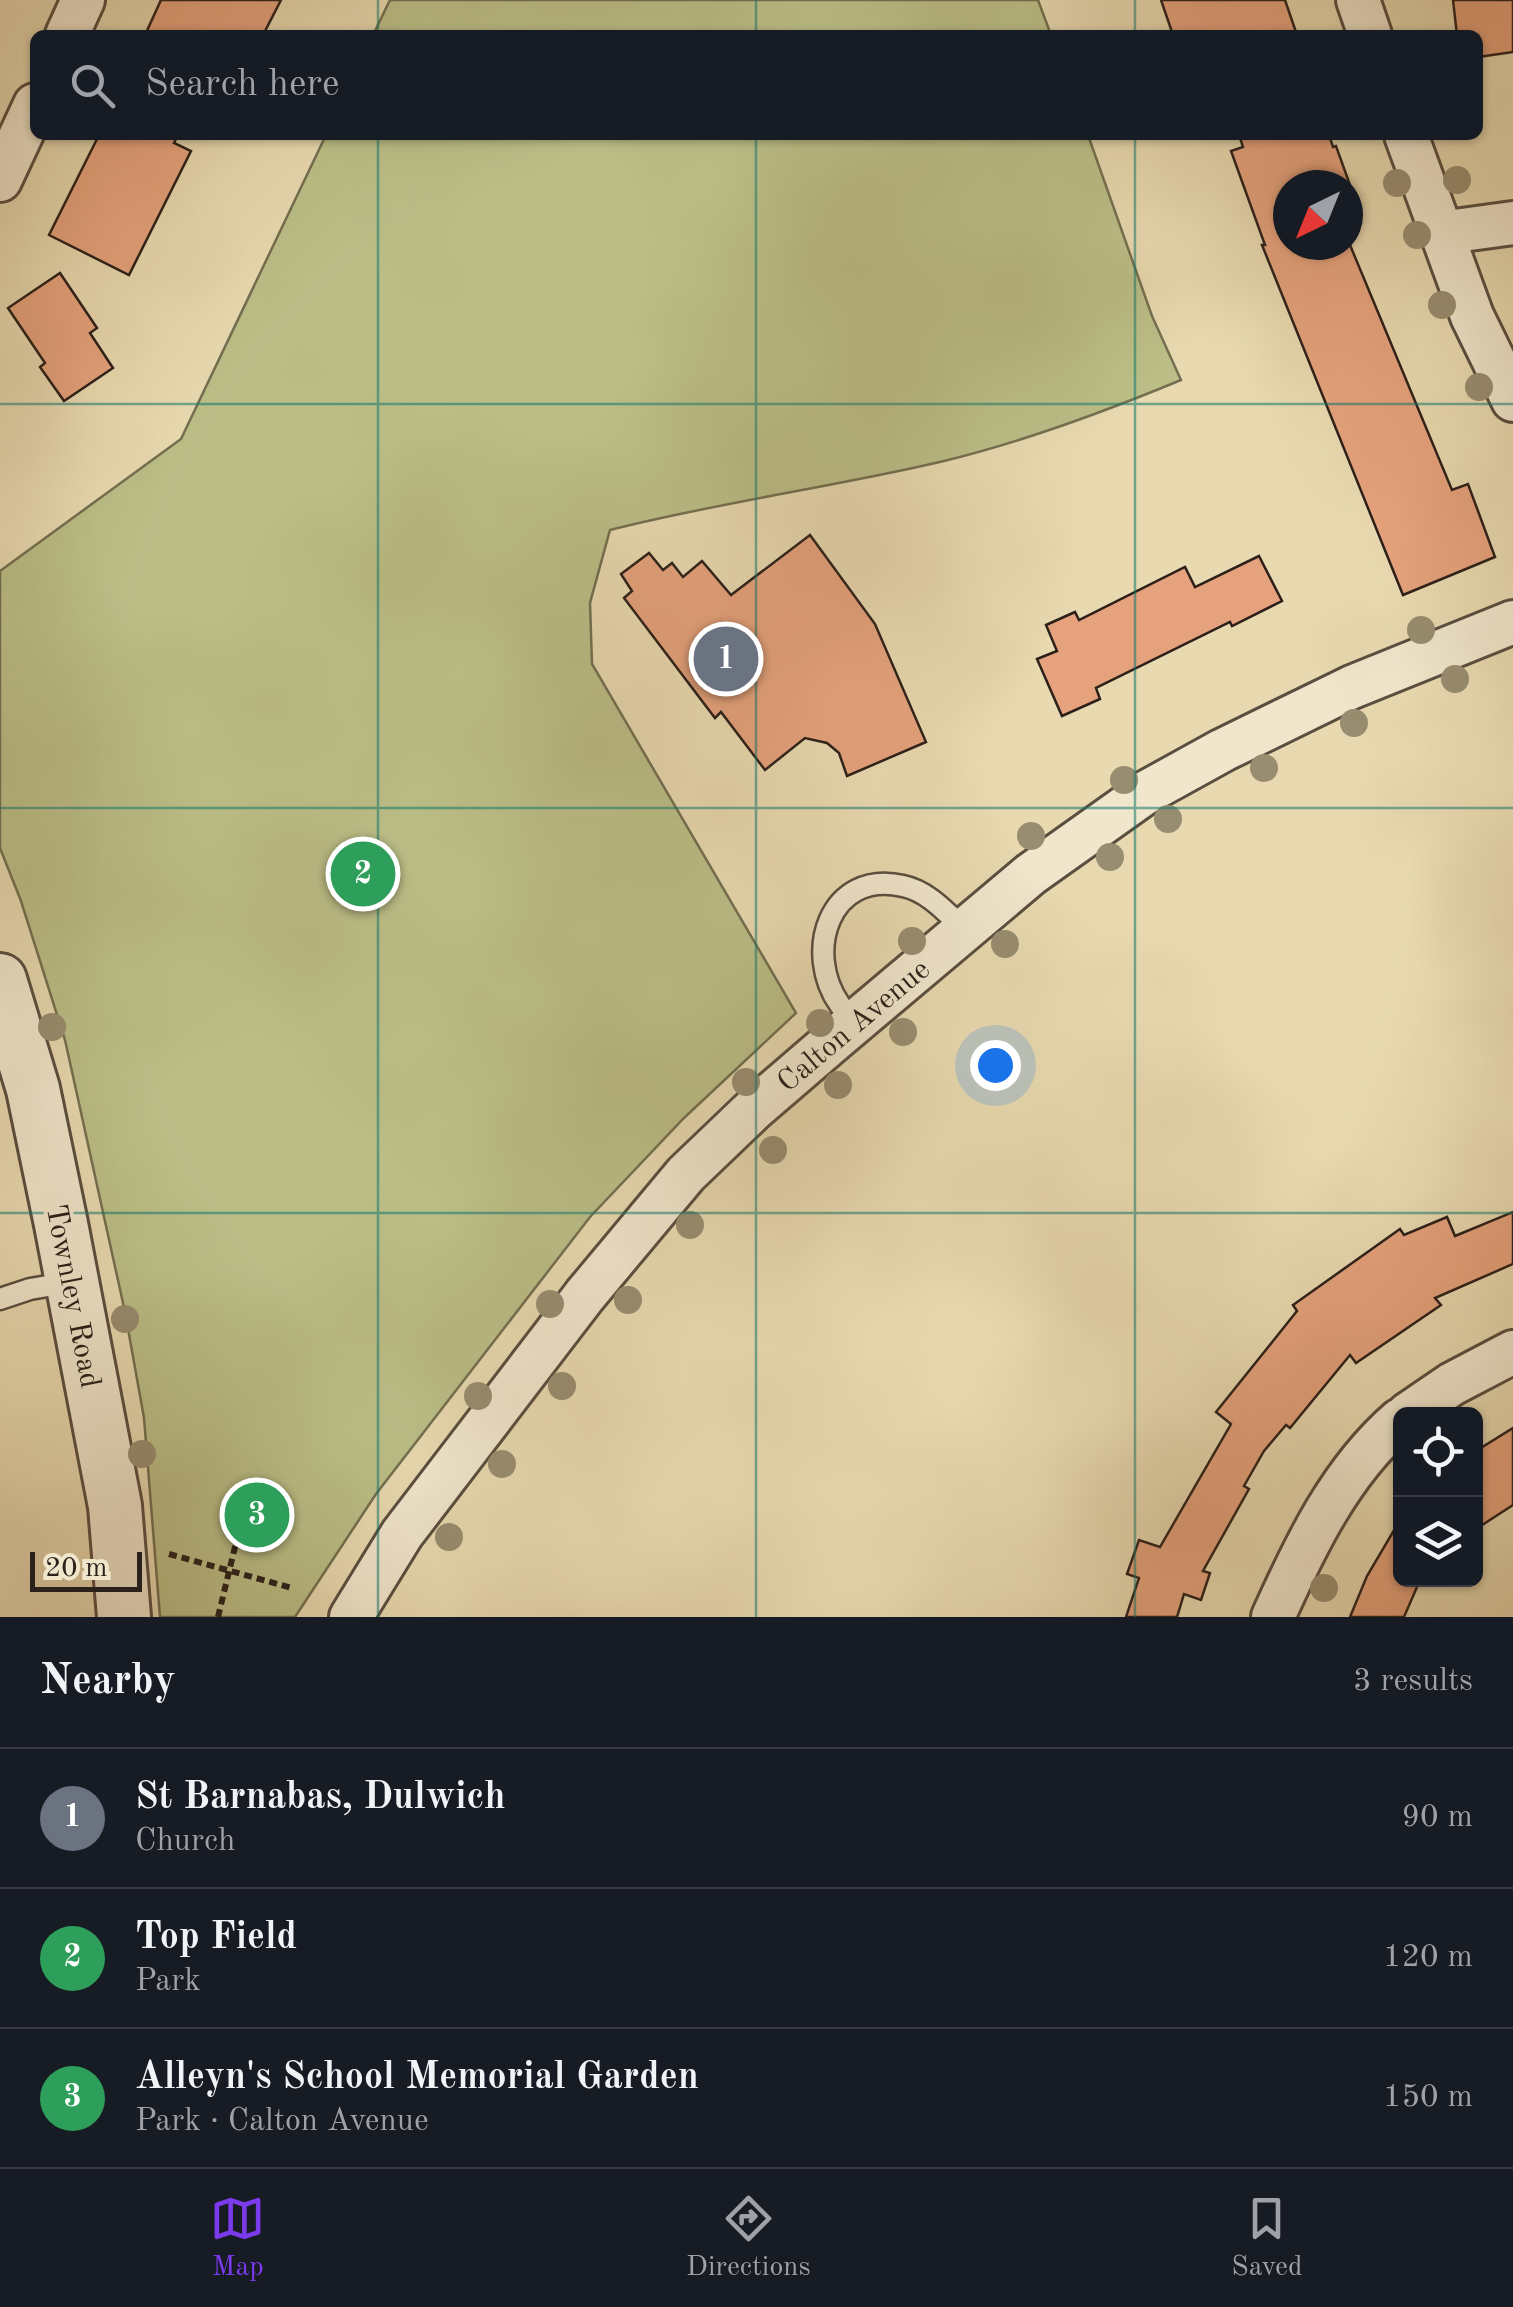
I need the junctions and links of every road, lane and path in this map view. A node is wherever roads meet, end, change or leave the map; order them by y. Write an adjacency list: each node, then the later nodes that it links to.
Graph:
1 (83, 0): 3 (street)
2 (1358, 0): 4 (street)
3 (69, 30)
4 (1368, 30)
5 (30, 116): 7 (street)
6 (1408, 140): 9 (street)
7 (0, 180)
8 (1513, 223): 9 (street)
9 (1440, 233): 10 (street)
10 (1513, 400)
11 (1513, 622): 12 (street, Calton Avenue)
12 (965, 930): 14 (street, Calton Avenue); 14 (lane)
13 (0, 980): 15 (street, Townley Road)
14 (856, 1021): 26 (street, Calton Avenue)
15 (71, 1282): 16 (lane); 24 (street, Townley Road)
16 (0, 1299)
17 (1513, 1352): 18 (street)
18 (1418, 1407)
19 (1393, 1427): 27 (street)
20 (243, 1514): 22 (path)
21 (169, 1554): 22 (path)
22 (229, 1570): 23 (path); 25 (path)
23 (292, 1588)
24 (124, 1617)
25 (218, 1617)
26 (351, 1617)
27 (1273, 1617)

